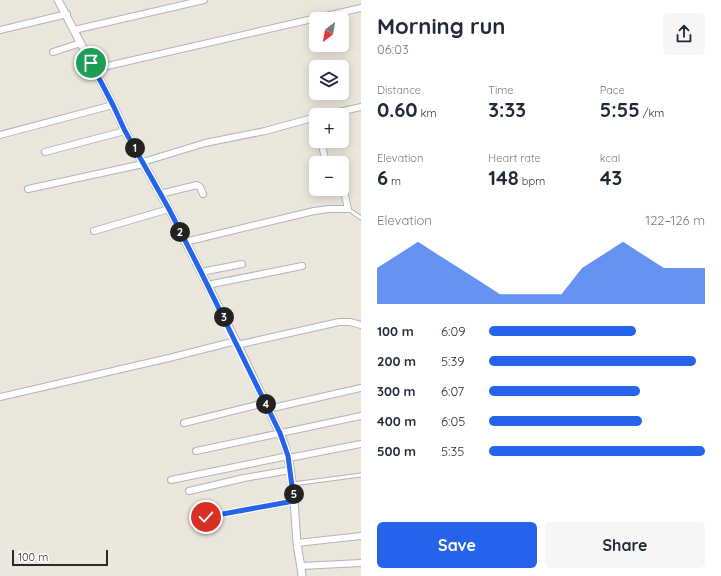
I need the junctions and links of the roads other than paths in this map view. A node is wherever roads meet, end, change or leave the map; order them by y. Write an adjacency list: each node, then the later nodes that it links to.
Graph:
1 (58, 0): 4 (street)
2 (204, 0): 6 (street)
3 (361, 8): 9 (street)
4 (66, 14): 5 (street); 6 (street)
5 (0, 30)
6 (74, 30): 7 (street)
7 (81, 43): 8 (street); 9 (street)
8 (53, 52)
9 (94, 69): 10 (street)
10 (113, 105): 14 (street); 15 (street)
11 (361, 107): 12 (street)
12 (349, 110)
13 (309, 121): 17 (street)
14 (125, 131): 16 (street); 17 (street)
15 (0, 135)
16 (45, 152)
17 (143, 163): 18 (street); 19 (street)
18 (28, 189)
19 (160, 194): 20 (street); 22 (street)
20 (203, 194)
21 (345, 196): 23 (street)
22 (169, 209): 25 (street); 26 (street)
23 (348, 209): 24 (lane); 26 (street)
24 (361, 218)
25 (94, 231)
26 (185, 242): 29 (street)
27 (242, 264): 29 (street)
28 (302, 266): 30 (street)
29 (201, 272): 30 (street)
30 (207, 285): 32 (street)
31 (361, 325): 32 (street)
32 (237, 343): 34 (street); 35 (street)
33 (361, 388): 35 (street)
34 (0, 397)
35 (267, 406): 37 (street); 38 (street)
36 (361, 416): 38 (street)
37 (184, 423)
38 (280, 433): 40 (street); 41 (street)
39 (361, 444): 41 (street)
40 (196, 451)
41 (289, 457): 42 (street); 44 (street)
42 (291, 470): 45 (street); 46 (street)
43 (361, 475): 45 (lane)
44 (171, 480)
45 (293, 484): 47 (street)
46 (189, 491)
47 (294, 501): 48 (street); 50 (street)
48 (206, 517)
49 (361, 536): 50 (street)
50 (297, 543): 52 (street)
51 (361, 563): 52 (street)
52 (301, 566): 53 (street)
53 (302, 576)

